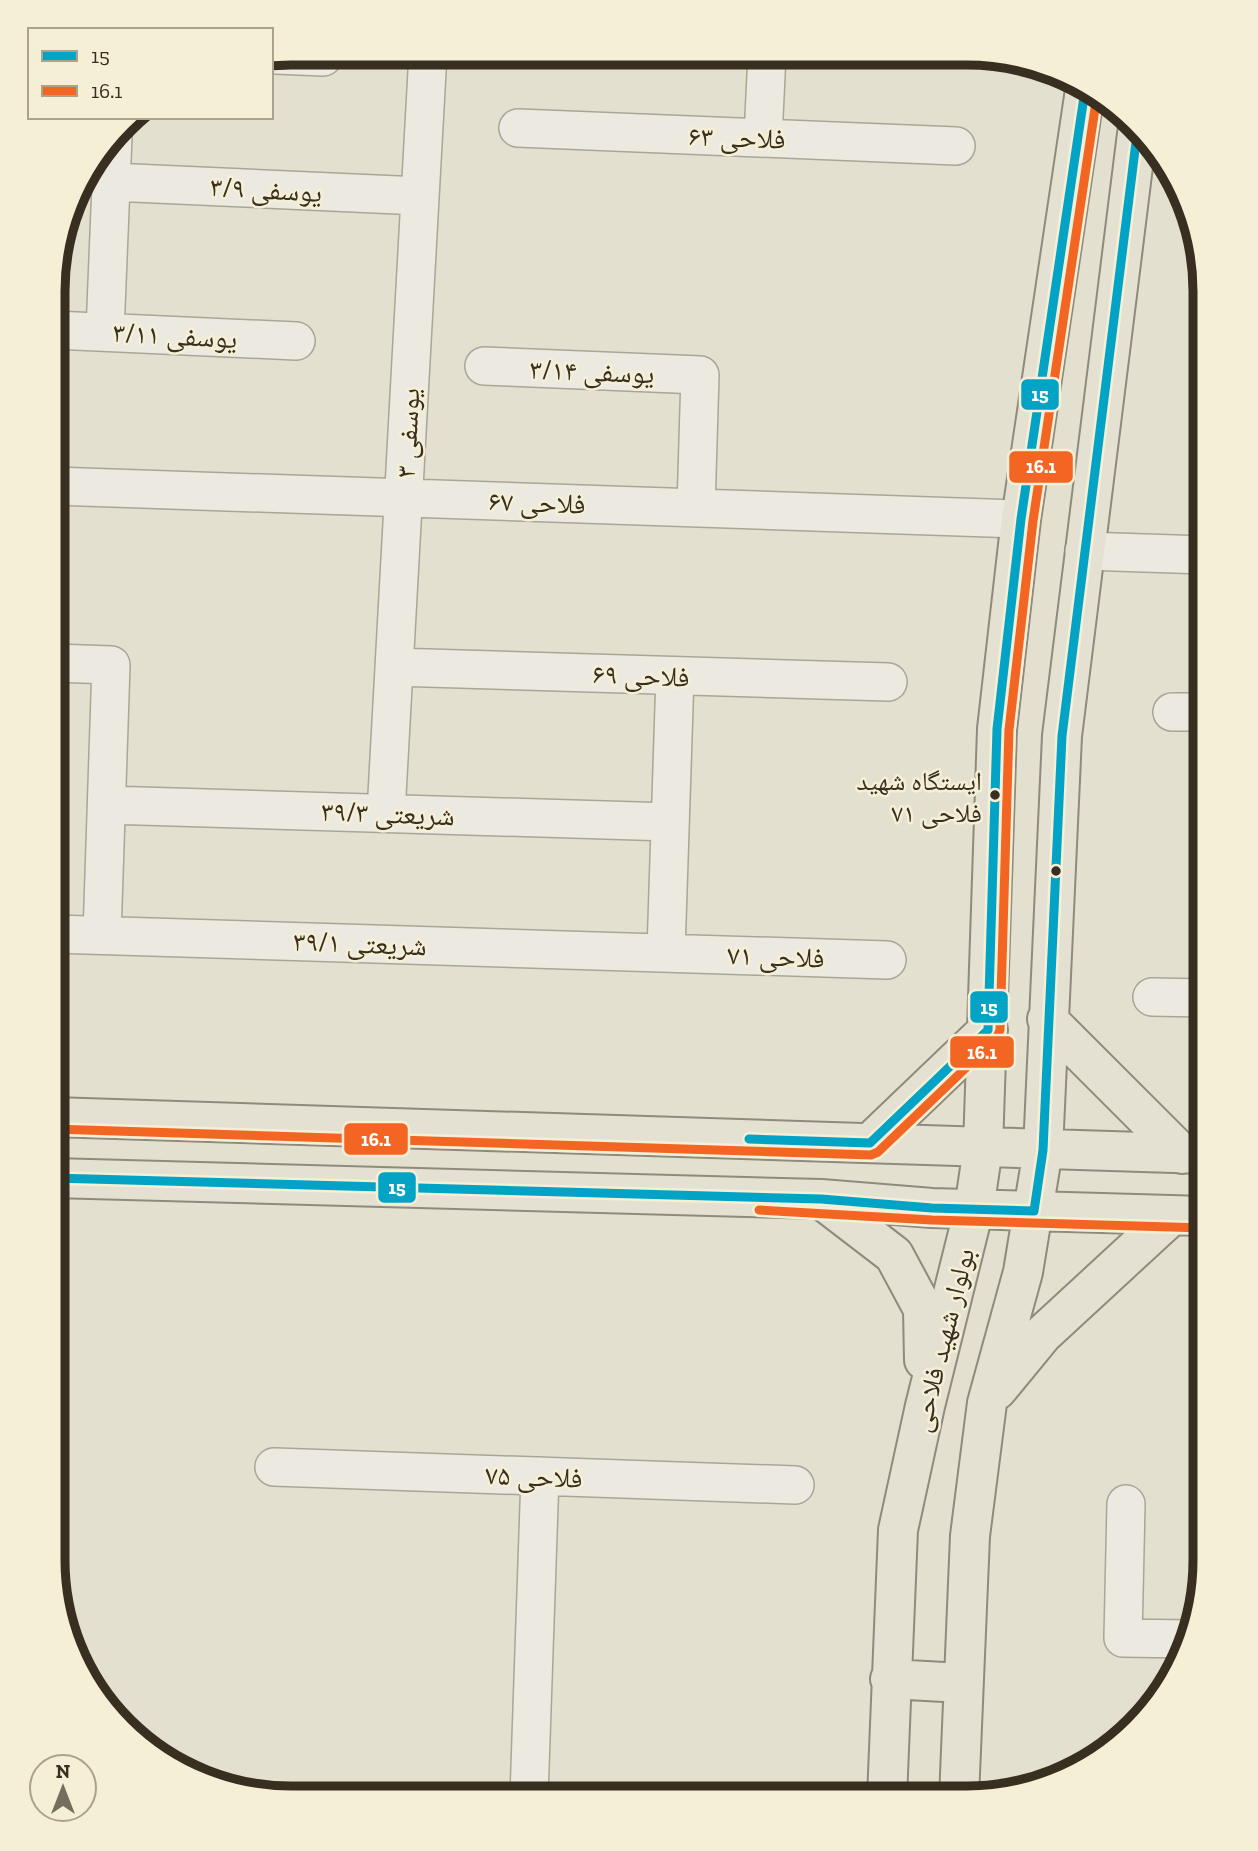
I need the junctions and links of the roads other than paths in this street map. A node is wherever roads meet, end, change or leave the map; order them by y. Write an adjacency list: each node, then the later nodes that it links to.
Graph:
1 (427, 65): 10 (street, یوسفی ۳)
2 (766, 65): 5 (street)
3 (1084, 97): 18 (main road, بولوار شهید فلاحی)
4 (518, 128): 5 (street, فلاحی ۶۳)
5 (763, 138): 7 (street, فلاحی ۶۳)
6 (1136, 141): 19 (main road, بولوار شهید فلاحی)
7 (956, 146)
8 (112, 153): 9 (street)
9 (111, 182): 10 (street, یوسفی ۳/۹); 12 (street)
10 (420, 196): 16 (street, یوسفی ۳)
11 (65, 330): 12 (street, یوسفی ۳/۱۱)
12 (104, 332): 13 (street, یوسفی ۳/۱۱)
13 (296, 341)
14 (484, 366): 17 (street, یوسفی ۳/۱۴)
15 (65, 486): 16 (street, فلاحی ۶۷)
16 (404, 498): 17 (street, فلاحی ۶۷); 22 (street, یوسفی ۳)
17 (696, 508): 18 (street, فلاحی ۶۷)
18 (1021, 519): 35 (main road, بولوار شهید فلاحی)
19 (1084, 551): 20 (street); 34 (main road, بولوار شهید فلاحی)
20 (1193, 555)
21 (65, 663): 25 (street)
22 (394, 667): 23 (street, فلاحی ۶۹); 26 (street, یوسفی ۳)
23 (675, 676): 24 (street, فلاحی ۶۹); 27 (street)
24 (888, 682)
25 (107, 804): 26 (street, شریعتی ۳۹/۳); 29 (street)
26 (386, 813): 27 (street, شریعتی ۳۹/۳)
27 (670, 822): 30 (street)
28 (65, 934): 29 (street, شریعتی ۳۹/۱)
29 (102, 935): 30 (street, شریعتی ۳۹/۱)
30 (666, 953): 31 (street, فلاحی ۷۱)
31 (887, 960)
32 (1152, 997): 33 (street)
33 (1193, 998)
34 (1047, 1019): 39 (main road, بولوار شهید فلاحی); 40 (main road)
35 (988, 1030): 37 (main road); 38 (main road, بولوار شهید فلاحی)
36 (65, 1117): 37 (main road)
37 (870, 1143): 38 (main road)
38 (983, 1148): 39 (main road); 44 (main road, بولوار شهید فلاحی)
39 (1042, 1150): 41 (main road); 45 (main road, بولوار شهید فلاحی)
40 (1193, 1153)
41 (1193, 1154)
42 (65, 1178): 43 (main road)
43 (821, 1199): 44 (main road); 48 (main road)
44 (974, 1209): 45 (main road); 48 (main road, بولوار شهید فلاحی)
45 (1034, 1211): 46 (main road); 47 (main road, بولوار شهید فلاحی)
46 (1189, 1215): 47 (main road)
47 (987, 1403): 55 (main road, بولوار شهید فلاحی)
48 (925, 1406): 54 (main road, بولوار شهید فلاحی)
49 (274, 1467): 50 (street, فلاحی ۷۵)
50 (540, 1476): 51 (street, فلاحی ۷۵); 56 (street)
51 (795, 1485)
52 (1126, 1504): 53 (street)
53 (1179, 1639)
54 (890, 1679): 55 (main road); 57 (main road, بولوار شهید فلاحی)
55 (962, 1683): 58 (main road, بولوار شهید فلاحی)
56 (529, 1786)
57 (887, 1786)
58 (958, 1786)

